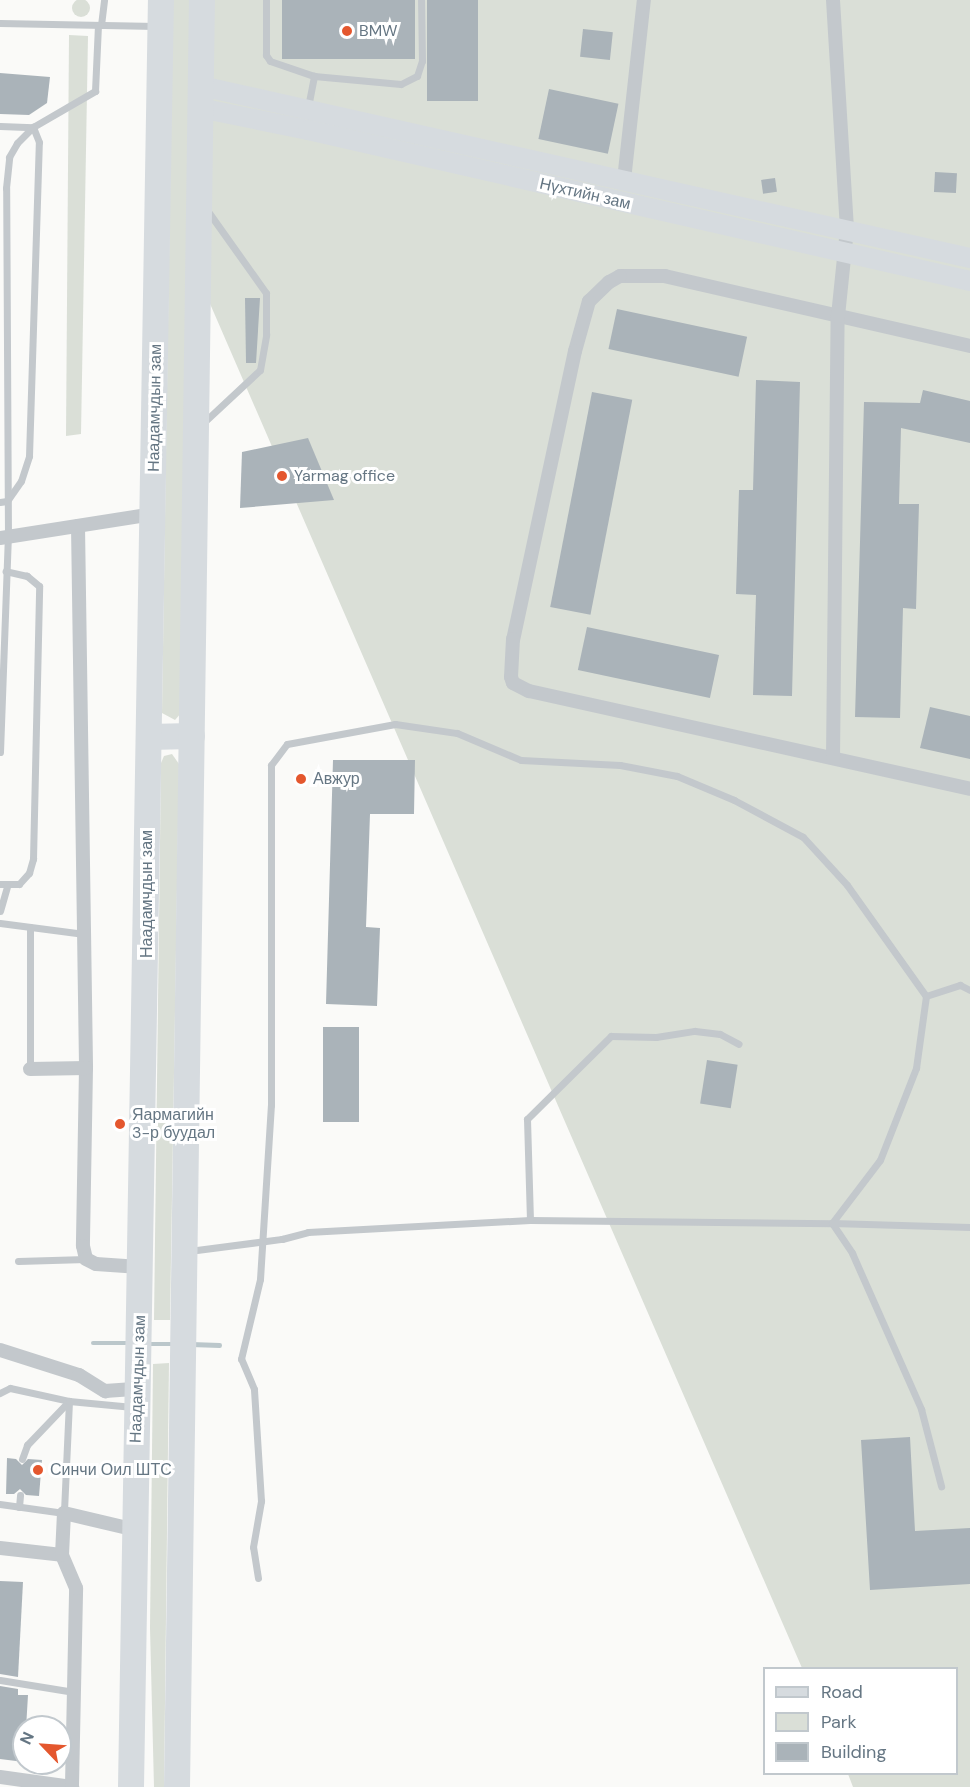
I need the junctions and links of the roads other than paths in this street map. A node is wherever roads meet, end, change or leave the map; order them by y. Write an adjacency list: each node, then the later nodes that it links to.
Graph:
1 (104, 0): 9 (lane)
2 (161, 0): 10 (highway, Наадамчдын зам)
3 (202, 0): 12 (highway)
4 (266, 0): 11 (lane)
5 (420, 0): 11 (lane)
6 (644, 0): 16 (street)
7 (833, 0): 18 (street)
8 (0, 23): 9 (lane)
9 (99, 25): 10 (lane); 15 (lane)
10 (161, 26): 26 (highway, Наадамчдын зам)
11 (314, 76): 13 (lane)
12 (201, 97): 13 (main road, Нүхтийн зам); 17 (highway); 19 (main road, Нүхтийн зам)
13 (308, 107): 16 (main road, Нүхтийн зам)
14 (0, 126): 15 (lane)
15 (33, 128): 25 (lane); 25 (lane)
16 (624, 180): 18 (main road, Нүхтийн зам)
17 (199, 200): 24 (highway); 24 (lane)
18 (847, 229): 19 (street); 20 (main road, Нүхтийн зам)
19 (843, 251): 21 (main road, Нүхтийн зам); 22 (street)
20 (970, 258)
21 (970, 281)
22 (838, 316): 23 (street); 34 (street); 34 (street)
23 (970, 346)
24 (196, 430): 31 (highway)
25 (4, 501): 28 (lane)
26 (154, 514): 27 (street); 32 (highway, Наадамчдын зам)
27 (78, 526): 28 (street); 40 (street)
28 (4, 537): 29 (lane)
29 (6, 571): 30 (lane); 36 (lane)
30 (3, 593): 33 (lane)
31 (192, 736): 32 (highway); 50 (highway)
32 (149, 737): 53 (highway, Наадамчдын зам)
33 (0, 752)
34 (833, 758): 35 (street)
35 (970, 789)
36 (3, 886): 37 (lane)
37 (0, 911)
38 (0, 923): 39 (lane)
39 (30, 927): 40 (lane); 45 (lane)
40 (84, 933): 44 (street)
41 (970, 990): 42 (lane)
42 (926, 996): 47 (lane); 49 (lane)
43 (739, 1044): 46 (lane)
44 (86, 1068): 45 (street); 51 (street)
45 (30, 1069)
46 (530, 1220): 47 (lane); 49 (lane)
47 (832, 1223): 48 (lane); 59 (lane)
48 (970, 1227)
49 (261, 1240): 50 (lane); 67 (lane)
50 (184, 1251): 73 (highway)
51 (86, 1258): 52 (lane); 53 (street)
52 (18, 1261)
53 (140, 1267): 55 (highway, Наадамчдын зам)
54 (0, 1350): 55 (street)
55 (137, 1387): 57 (lane); 64 (highway, Наадамчдын зам)
56 (0, 1394): 57 (lane)
57 (69, 1401): 58 (lane); 63 (lane)
58 (22, 1459)
59 (940, 1486)
60 (20, 1494): 62 (lane)
61 (0, 1504): 62 (lane)
62 (19, 1507): 63 (lane)
63 (64, 1513): 64 (street); 66 (street)
64 (136, 1530): 72 (highway, Наадамчдын зам)
65 (0, 1548): 66 (street)
66 (62, 1556): 69 (street)
67 (258, 1578)
68 (0, 1680): 69 (lane)
69 (74, 1692): 71 (street)
70 (0, 1777): 71 (street)
71 (72, 1786)
72 (132, 1787)
73 (177, 1787)

